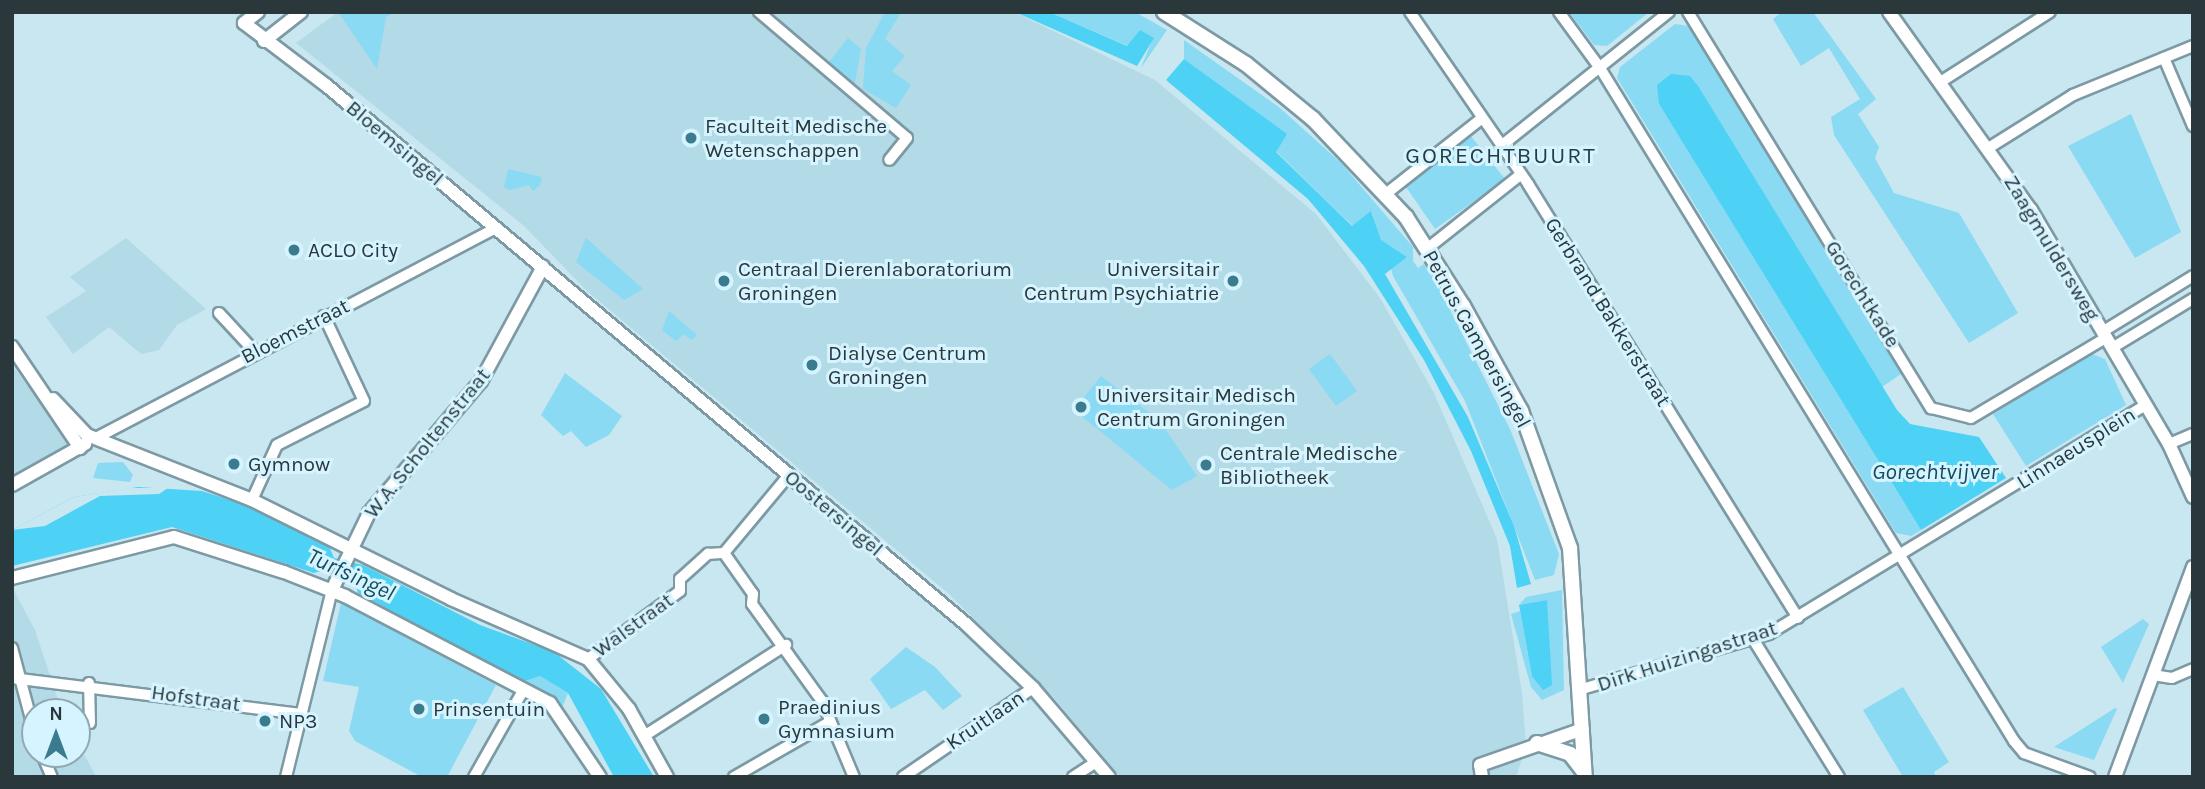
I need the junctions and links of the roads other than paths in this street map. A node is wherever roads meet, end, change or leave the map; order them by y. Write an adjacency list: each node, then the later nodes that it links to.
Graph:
1 (258, 12): 11 (street, Bloemsingel)
2 (302, 12): 11 (street)
3 (759, 12): 20 (street)
4 (1164, 12): 22 (main road, Petrus Campersingel)
5 (1410, 12): 16 (street, Gerbrand Bakkerstraat)
6 (1559, 12): 14 (street)
7 (1670, 12): 14 (street)
8 (1688, 12): 30 (street, Gorechtkade)
9 (1889, 12): 15 (street, Zaagmuldersweg)
10 (2050, 12): 15 (street)
11 (264, 41): 23 (street, Bloemsingel)
12 (2193, 46): 13 (street)
13 (2164, 58): 17 (street); 19 (street)
14 (1600, 68): 18 (street); 45 (street)
15 (1942, 80): 19 (street, Zaagmuldersweg)
16 (1481, 119): 18 (street, Gerbrand Bakkerstraat); 22 (street)
17 (2193, 126)
18 (1501, 146): 21 (street, Gerbrand Bakkerstraat)
19 (1990, 148): 30 (street, Zaagmuldersweg)
20 (889, 160)
21 (1520, 175): 24 (street); 49 (street, Gerbrand Bakkerstraat)
22 (1387, 193): 24 (main road, Petrus Campersingel)
23 (496, 228): 25 (street, Bloemsingel); 29 (street, Bloemstraat)
24 (1428, 248): 60 (main road, Petrus Campersingel)
25 (543, 267): 39 (street, Oostersingel); 43 (street, W.A. Scholtenstraat)
26 (2193, 276): 30 (street)
27 (2193, 299): 30 (street)
28 (219, 313): 32 (street)
29 (324, 316): 32 (street, Bloemstraat); 42 (street)
30 (2107, 339): 34 (street, Zaagmuldersweg)
31 (13, 344): 33 (street)
32 (255, 352): 36 (street, Bloemstraat)
33 (53, 399): 36 (street); 38 (street)
34 (2145, 405): 37 (street, Zaagmuldersweg); 45 (street, Linnaeusplein)
35 (2193, 434): 37 (street)
36 (96, 439): 38 (street); 42 (street)
37 (2169, 444): 41 (street, Zaagmuldersweg)
38 (80, 448): 40 (street)
39 (789, 475): 44 (street, Walstraat); 59 (street, Oostersingel)
40 (12, 485)
41 (2193, 497)
42 (252, 500): 43 (street)
43 (352, 546): 48 (street, W.A. Scholtenstraat); 53 (street)
44 (724, 553): 51 (street); 53 (street, Walstraat)
45 (1900, 556): 49 (street, Dirk Huizingastraat); 83 (street)
46 (2193, 567): 55 (street)
47 (12, 578): 48 (street)
48 (332, 590): 58 (street); 63 (street)
49 (1798, 618): 50 (street, Dirk Huizingastraat)
50 (1753, 639): 60 (street, Dirk Huizingastraat); 82 (street)
51 (786, 645): 64 (street); 66 (street)
52 (12, 648): 56 (street)
53 (588, 659): 66 (street)
54 (2193, 669): 55 (street)
55 (2153, 675): 84 (street)
56 (16, 678): 57 (street, Hofstraat); 61 (street)
57 (89, 683): 62 (street); 63 (street, Hofstraat)
58 (524, 688): 72 (street); 73 (street)
59 (1033, 688): 68 (street, Oostersingel); 69 (street, Kruitlaan)
60 (1581, 689): 65 (main road, Petrus Campersingel)
61 (23, 698)
62 (89, 698)
63 (303, 714): 71 (street)
64 (828, 723): 75 (street); 76 (street)
65 (1583, 729): 67 (street); 70 (main road, Petrus Campersingel)
66 (644, 736): 74 (street)
67 (1537, 743): 70 (main road); 81 (street)
68 (1096, 762): 79 (street); 80 (street, Oostersingel)
69 (919, 765): 77 (street, Kruitlaan); 78 (street)
70 (1585, 775)
71 (286, 777)
72 (474, 777)
73 (600, 777)
74 (667, 777)
75 (734, 777)
76 (855, 777)
77 (903, 777)
78 (926, 777)
79 (1073, 777)
80 (1109, 777)
81 (1482, 777)
82 (1839, 777)
83 (2090, 777)
84 (2115, 777)

